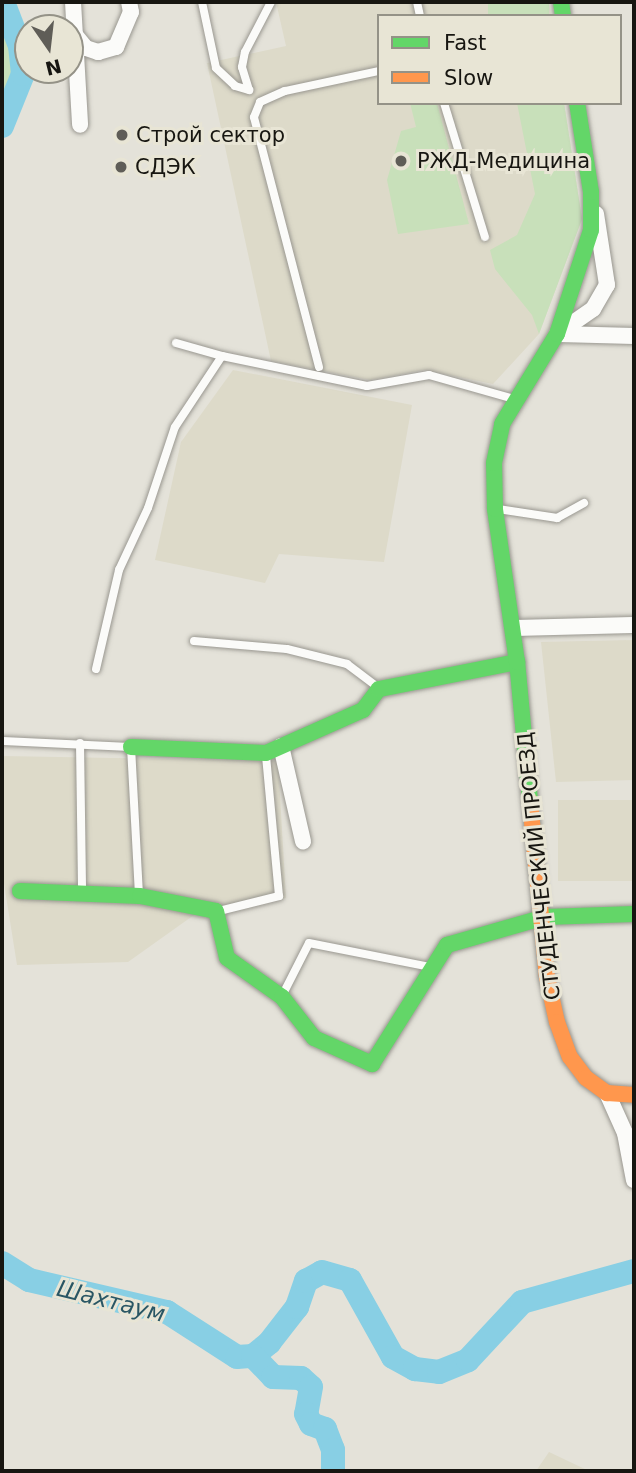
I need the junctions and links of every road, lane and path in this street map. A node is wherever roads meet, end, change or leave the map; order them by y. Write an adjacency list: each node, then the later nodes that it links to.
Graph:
1 (129, 2): 4 (street)
2 (202, 2): 7 (lane)
3 (271, 2): 7 (lane)
4 (84, 46)
5 (377, 72): 8 (lane)
6 (78, 84): 11 (street)
7 (248, 90): 8 (lane)
8 (267, 99): 18 (lane)
9 (445, 105): 13 (lane)
10 (577, 105): 12 (street, СТУДЕНЧЕСКИЙ ПРОЕЗД)
11 (80, 125)
12 (591, 192): 14 (street, СТУДЕНЧЕСКИЙ ПРОЕЗД); 14 (street)
13 (485, 237)
14 (557, 334): 15 (street); 19 (street, СТУДЕНЧЕСКИЙ ПРОЕЗД)
15 (634, 336)
16 (176, 343): 17 (lane)
17 (222, 356): 19 (lane); 26 (lane)
18 (319, 367)
19 (514, 398): 21 (street, СТУДЕНЧЕСКИЙ ПРОЕЗД)
20 (584, 503): 21 (lane)
21 (495, 509): 23 (street, СТУДЕНЧЕСКИЙ ПРОЕЗД)
22 (634, 625): 23 (street)
23 (513, 628): 25 (street, СТУДЕНЧЕСКИЙ ПРОЕЗД)
24 (194, 641): 27 (lane)
25 (517, 662): 27 (street); 39 (street, СТУДЕНЧЕСКИЙ ПРОЕЗД)
26 (96, 669)
27 (379, 689): 30 (street)
28 (2, 741): 29 (lane)
29 (80, 743): 31 (lane); 35 (lane)
30 (281, 746): 32 (street); 33 (street)
31 (131, 747): 32 (street); 36 (lane)
32 (265, 753): 37 (lane)
33 (303, 841)
34 (19, 891): 35 (street)
35 (82, 893): 36 (street)
36 (140, 896): 37 (street)
37 (216, 911): 41 (street)
38 (634, 914): 39 (street)
39 (545, 917): 40 (street); 42 (street, СТУДЕНЧЕСКИЙ ПРОЕЗД)
40 (433, 967): 41 (lane); 41 (street)
41 (282, 997)
42 (607, 1093): 43 (street); 44 (street)
43 (634, 1095)
44 (634, 1180)

